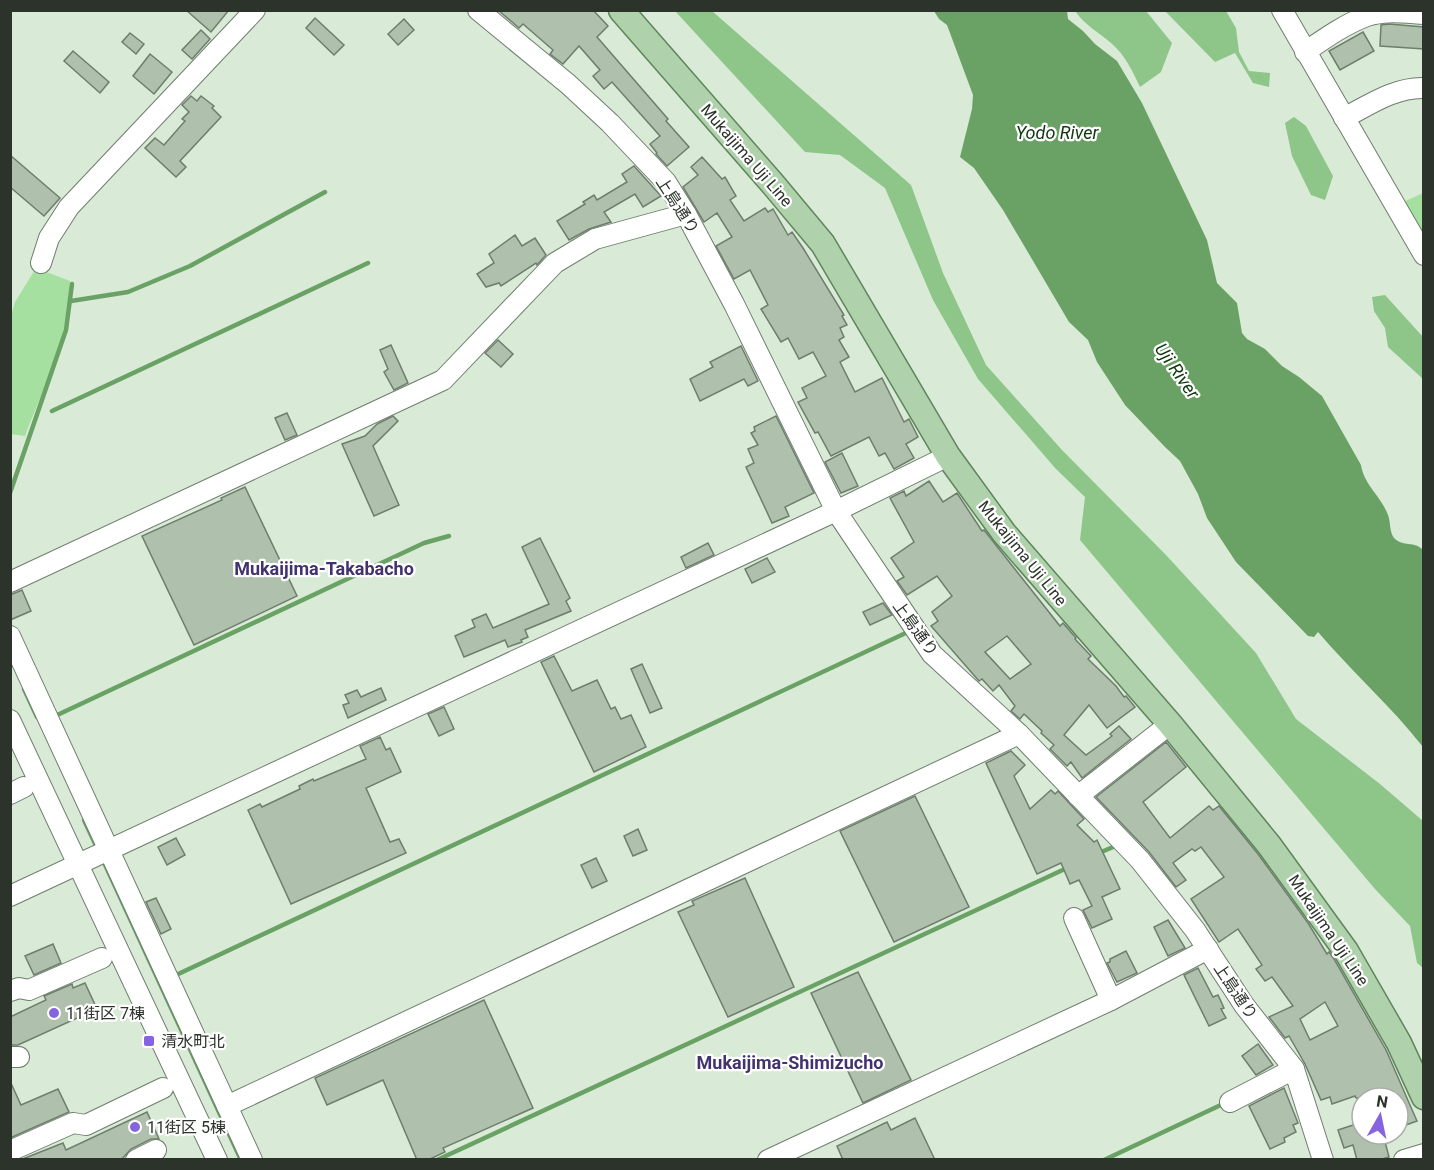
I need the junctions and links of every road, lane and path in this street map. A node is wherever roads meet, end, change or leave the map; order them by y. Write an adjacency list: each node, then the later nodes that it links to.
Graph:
1 (255, 10): 11 (street)
2 (478, 10): 9 (street, 上島通り)
3 (621, 10): 12 (main road, Mukaijima Uji Line)
4 (1282, 10): 6 (street)
5 (1424, 14): 6 (street)
6 (1305, 52): 8 (street)
7 (1424, 88): 8 (street)
8 (1344, 118): 10 (street)
9 (686, 214): 13 (street, 上島通り); 14 (street)
10 (1424, 255)
11 (40, 263)
12 (948, 456): 13 (street); 17 (main road, Mukaijima Uji Line)
13 (836, 511): 18 (street, 上島通り); 20 (street)
14 (10, 582)
15 (10, 636): 20 (street)
16 (10, 720): 20 (street)
17 (1170, 723): 19 (street); 29 (main road, Mukaijima Uji Line)
18 (1019, 734): 19 (street, 上島通り); 31 (street)
19 (1078, 796): 23 (street, 上島通り)
20 (96, 856): 21 (street); 31 (street); 36 (street)
21 (10, 896)
22 (1074, 918): 26 (street)
23 (1208, 949): 26 (street); 27 (street, 上島通り)
24 (102, 958): 25 (street)
25 (10, 992)
26 (1111, 1000): 38 (street)
27 (1294, 1070): 30 (street); 39 (street, 上島通り)
28 (163, 1088): 33 (street)
29 (1424, 1097)
30 (1230, 1101)
31 (227, 1106): 37 (street)
32 (156, 1150): 35 (street)
33 (10, 1151)
34 (1424, 1154): 40 (street)
35 (136, 1160)
36 (217, 1160)
37 (252, 1160)
38 (768, 1160)
39 (1323, 1160)
40 (1404, 1160)

